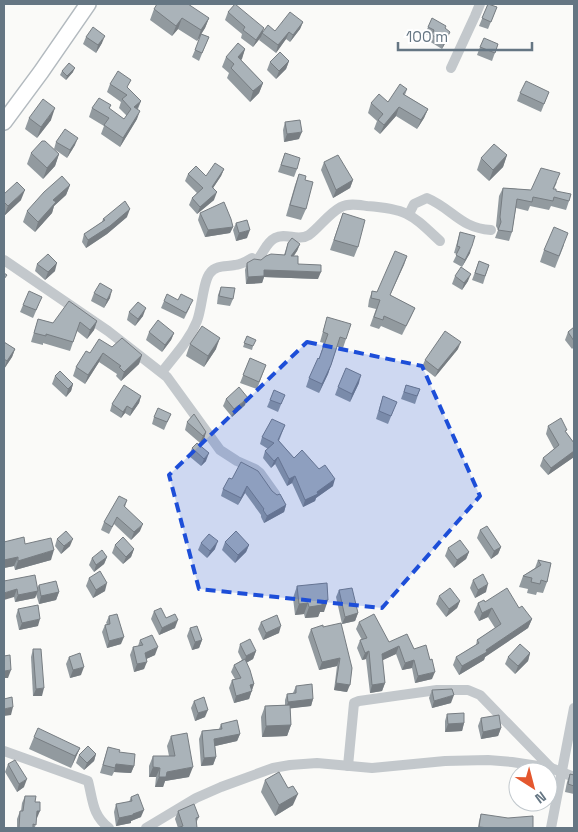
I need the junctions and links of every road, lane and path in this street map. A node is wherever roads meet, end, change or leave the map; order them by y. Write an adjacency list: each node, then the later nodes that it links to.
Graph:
1 (88, 4): 4 (main road)
2 (480, 4): 3 (street)
3 (451, 68)
4 (4, 122)
5 (410, 214): 6 (street); 7 (street); 9 (street)
6 (491, 230)
7 (440, 241)
8 (4, 260): 9 (street)
9 (162, 372): 10 (street)
10 (275, 494)
11 (574, 708): 12 (street)
12 (572, 727): 18 (street)
13 (4, 751): 20 (street)
14 (512, 762): 16 (street)
15 (546, 762): 16 (street)
16 (348, 766): 21 (street)
17 (558, 772): 18 (street)
18 (562, 774): 19 (street); 22 (street)
19 (574, 777)
20 (109, 828)
21 (146, 828)
22 (551, 828)

